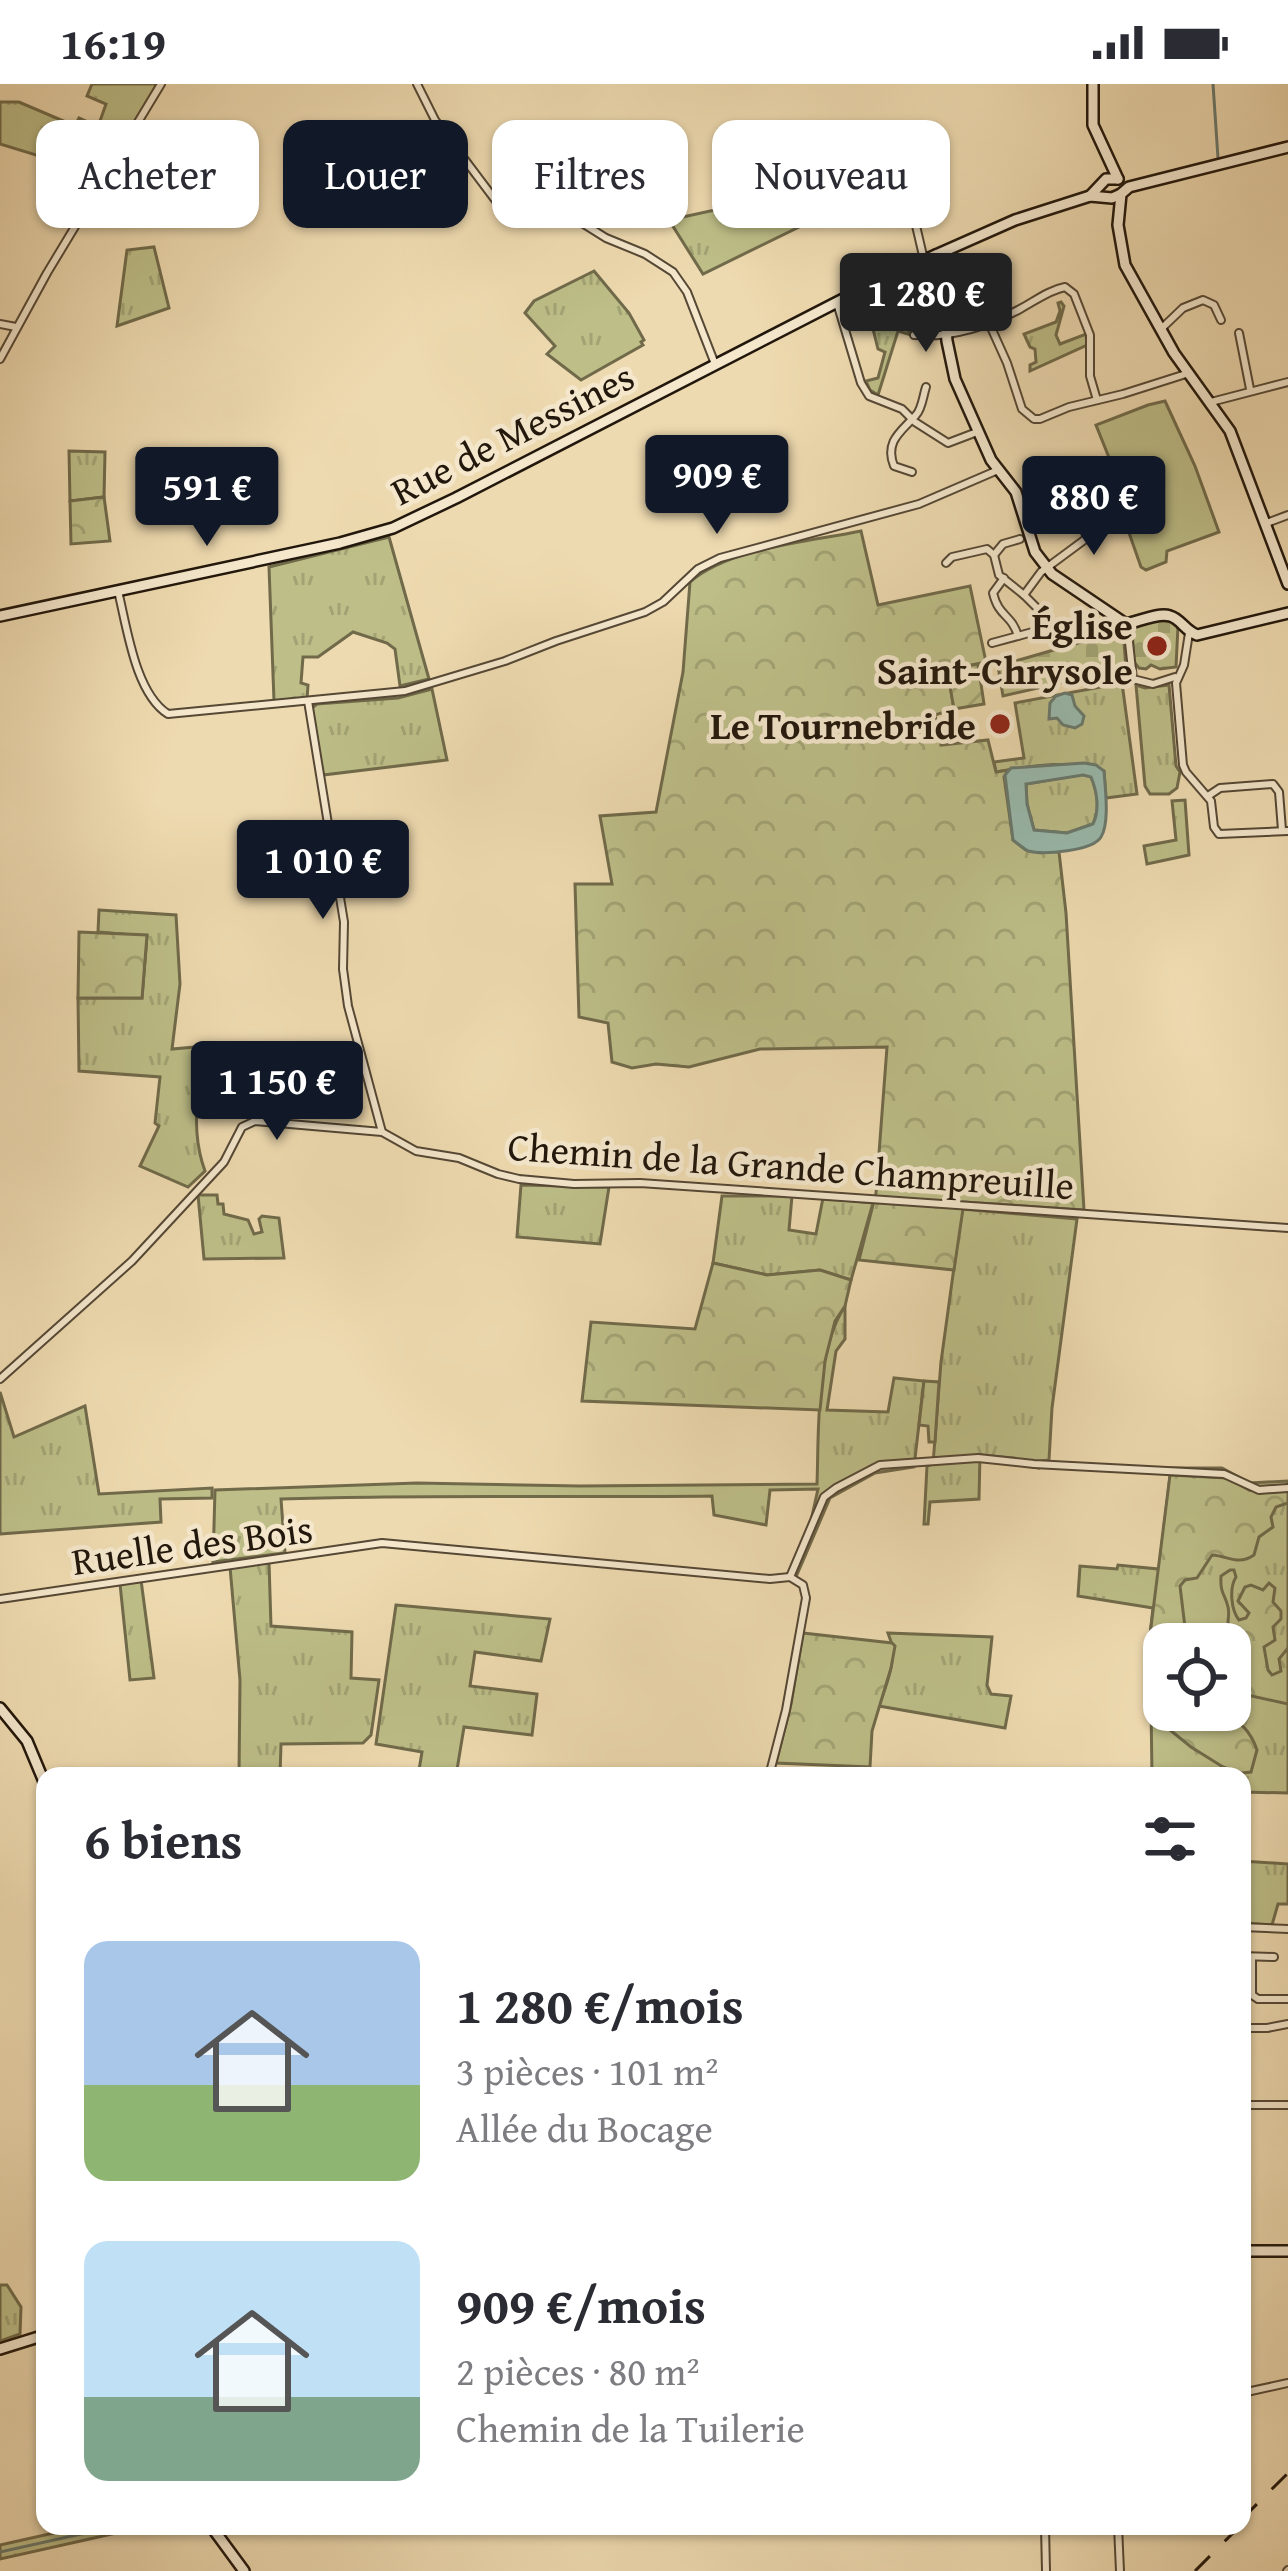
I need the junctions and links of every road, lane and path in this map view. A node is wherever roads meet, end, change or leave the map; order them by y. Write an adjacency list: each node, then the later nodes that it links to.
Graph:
1 (161, 84): 15 (street)
2 (417, 84): 21 (street)
3 (1093, 84): 5 (main road)
4 (1288, 147): 6 (main road, Rue de Messines)
5 (1103, 150): 6 (main road); 7 (main road)
6 (1120, 186): 7 (main road, Rue de Messines); 7 (main road, Rue de Messines); 8 (main road)
7 (1105, 190): 8 (main road); 10 (main road, Rue de Messines)
8 (1118, 225): 16 (main road)
9 (921, 228): 10 (street)
10 (930, 257): 11 (main road, Rue de Messines); 18 (main road)
11 (837, 302): 21 (main road, Rue de Messines); 28 (street)
12 (1221, 320): 16 (street)
13 (989, 323): 18 (street); 26 (street); 26 (street)
14 (0, 324): 15 (street)
15 (16, 327): 20 (street)
16 (1160, 330): 22 (main road)
17 (1239, 333): 25 (street)
18 (946, 334): 19 (street); 29 (main road)
19 (914, 335)
20 (0, 359)
21 (715, 364): 41 (main road, Rue de Messines)
22 (1189, 373): 26 (street); 27 (main road)
23 (1288, 382): 25 (street)
24 (926, 387): 28 (street)
25 (1250, 390): 27 (street)
26 (1097, 400)
27 (1211, 402): 34 (main road)
28 (912, 418): 29 (street); 31 (street)
29 (977, 432): 30 (main road)
30 (998, 470): 38 (main road); 50 (street)
31 (912, 472)
32 (1118, 515): 38 (street)
33 (1288, 515): 34 (street)
34 (1264, 524): 40 (main road)
35 (1020, 539): 36 (street)
36 (994, 556): 37 (street); 39 (street)
37 (946, 562)
38 (1046, 568): 42 (street); 45 (main road)
39 (1004, 578): 42 (street); 47 (street)
40 (1288, 584)
41 (118, 591): 44 (main road, Rue de Messines); 50 (street)
42 (1024, 595): 47 (street)
43 (1288, 613): 46 (main road)
44 (0, 616)
45 (1127, 624): 46 (main road); 49 (street)
46 (1190, 633): 49 (street)
47 (1018, 636): 48 (street)
48 (992, 644)
49 (1178, 675): 51 (street)
50 (308, 701): 53 (street)
51 (1208, 796): 52 (street); 52 (street)
52 (1285, 831)
53 (382, 1132): 54 (street, Chemin de la Grande Champreuille); 55 (street, Chemin de la Grande Champreuille)
54 (1288, 1228)
55 (0, 1379)
56 (1288, 1489): 57 (street)
57 (790, 1577): 58 (street, Ruelle des Bois); 61 (street)
58 (0, 1599)
59 (0, 1708): 60 (main road)
60 (38, 1767)
61 (771, 1767)
62 (1251, 1928): 63 (street)
63 (1288, 1930)
64 (1252, 1957): 65 (street); 66 (street)
65 (1274, 1957)
66 (1288, 1999)
67 (1288, 2024): 68 (street)
68 (1251, 2028)
69 (1251, 2105): 70 (street)
70 (1288, 2105)
71 (1251, 2251): 72 (main road)
72 (1288, 2251)
73 (36, 2338): 74 (main road)
74 (0, 2349)
75 (1288, 2383): 76 (street)
76 (1251, 2391)
77 (218, 2535): 80 (main road)
78 (1045, 2535): 81 (street)
79 (1118, 2535): 82 (street)
80 (244, 2571)
81 (1046, 2571)
82 (1120, 2571)

